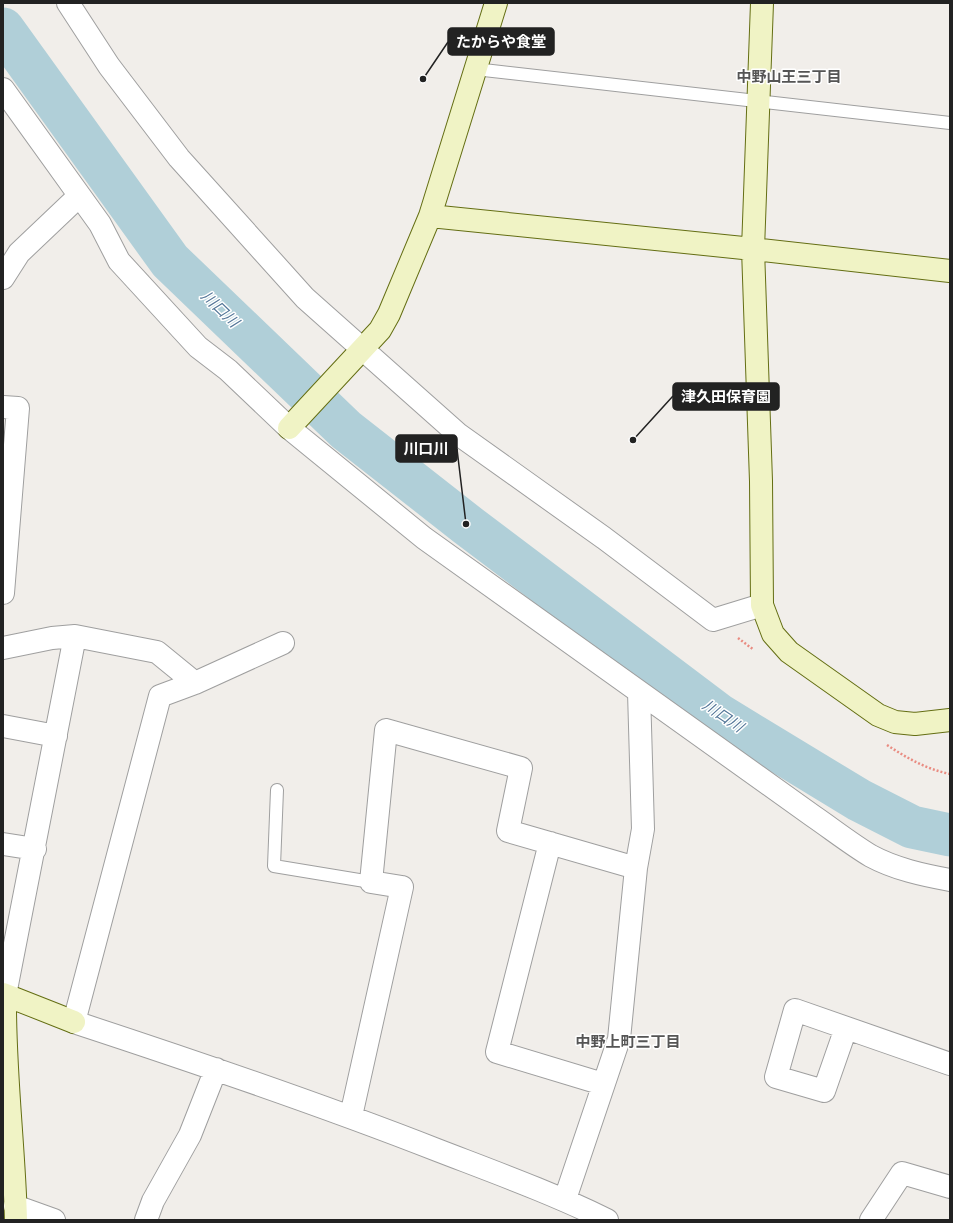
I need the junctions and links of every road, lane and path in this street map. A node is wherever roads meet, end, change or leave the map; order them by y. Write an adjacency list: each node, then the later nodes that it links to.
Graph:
1 (68, 3): 13 (street)
2 (496, 3): 4 (street)
3 (762, 3): 6 (street)
4 (475, 69): 6 (lane); 9 (street)
5 (3, 89): 8 (street)
6 (759, 101): 7 (lane); 10 (street)
7 (950, 123)
8 (79, 196): 12 (street); 15 (street)
9 (430, 216): 10 (street); 13 (street)
10 (753, 249): 11 (street); 17 (street)
11 (950, 271)
12 (3, 278)
13 (358, 352): 15 (street); 17 (street)
14 (3, 407): 16 (street)
15 (291, 425): 22 (street)
16 (3, 593)
17 (762, 605): 23 (street)
18 (76, 636): 20 (street); 21 (street); 25 (street)
19 (283, 643): 21 (street)
20 (3, 648)
21 (195, 683): 34 (street)
22 (639, 692): 30 (street); 31 (street)
23 (950, 720)
24 (3, 726): 25 (street)
25 (56, 736): 29 (street)
26 (277, 790): 32 (lane)
27 (550, 843): 30 (street); 32 (street); 38 (street)
28 (3, 844): 29 (street)
29 (35, 850): 33 (street)
30 (636, 868): 38 (street)
31 (950, 880)
32 (371, 882): 39 (street)
33 (4, 994): 34 (street); 42 (street)
34 (74, 1022): 37 (street)
35 (846, 1028): 36 (street)
36 (950, 1064)
37 (216, 1069): 39 (street); 44 (street)
38 (603, 1084): 41 (street)
39 (351, 1116): 41 (street)
40 (950, 1186): 46 (street)
41 (565, 1199): 45 (street)
42 (16, 1213): 43 (street)
43 (54, 1220)
44 (146, 1220)
45 (608, 1220)
46 (871, 1220)

